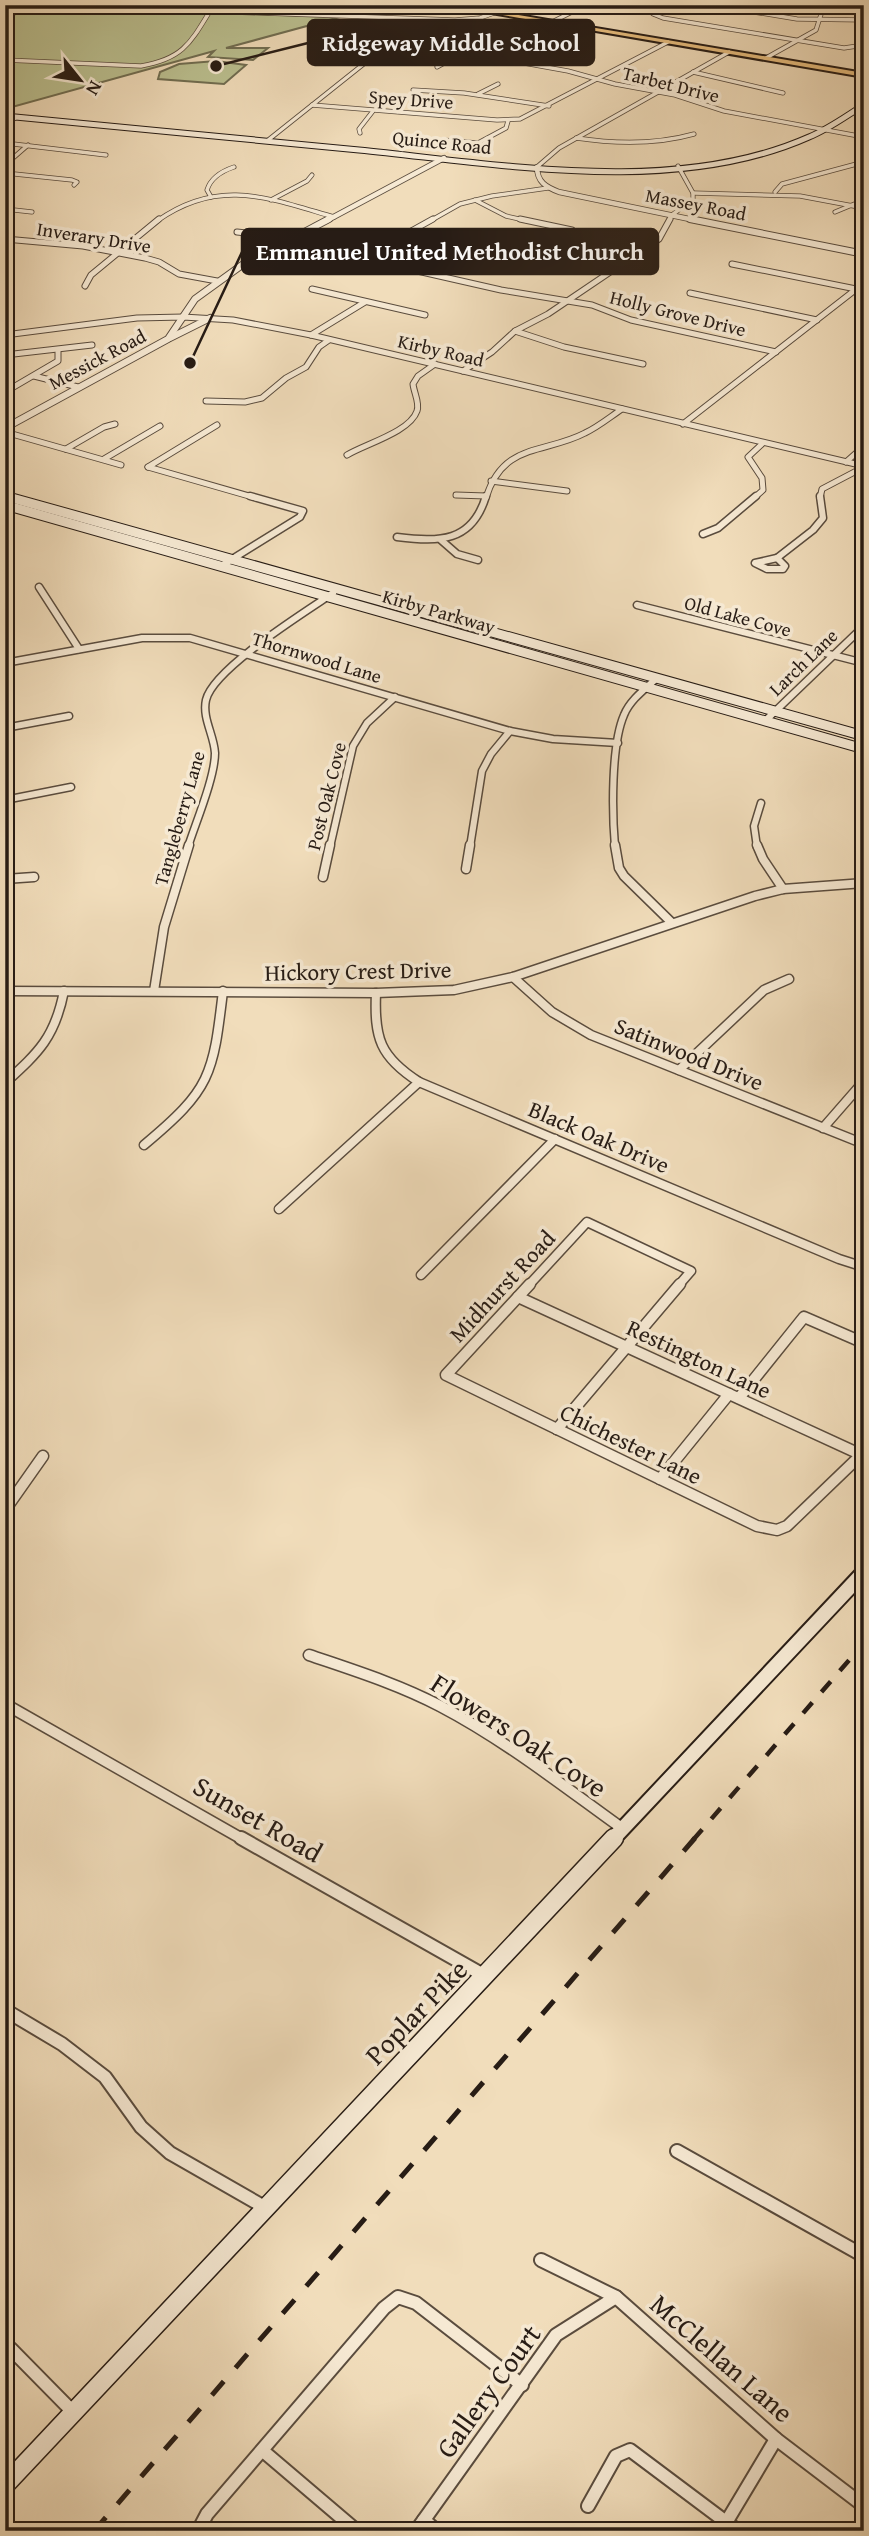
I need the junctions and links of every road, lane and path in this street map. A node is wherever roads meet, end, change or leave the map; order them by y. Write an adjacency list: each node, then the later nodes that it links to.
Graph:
1 (21, 5): 17 (street)
2 (33, 5): 11 (street)
3 (447, 5): 13 (main road)
4 (540, 5): 12 (street)
5 (586, 5): 12 (street)
6 (656, 5): 19 (street)
7 (711, 5): 10 (street)
8 (747, 5): 10 (street)
9 (823, 8): 15 (street)
10 (739, 10): 15 (street)
11 (210, 11): 13 (street); 26 (street)
12 (575, 11): 16 (street)
13 (494, 13): 16 (main road)
14 (864, 20): 15 (street)
15 (821, 21): 19 (street)
16 (552, 22): 20 (main road)
17 (5, 23)
18 (400, 36): 21 (street)
19 (798, 40): 22 (street); 25 (street)
20 (668, 42): 24 (main road); 30 (street)
21 (389, 44): 23 (street, Tarbet Drive); 36 (street)
22 (864, 45)
23 (464, 52): 27 (street); 30 (street, Tarbet Drive)
24 (729, 52): 25 (main road); 28 (street)
25 (766, 58): 29 (main road)
26 (5, 61)
27 (437, 67)
28 (693, 72): 33 (street); 34 (street)
29 (863, 74)
30 (597, 79): 33 (street, Tarbet Drive); 38 (street)
31 (498, 84): 35 (street)
32 (413, 90): 35 (street)
33 (658, 92): 44 (street, Tarbet Drive); 48 (street)
34 (783, 93)
35 (477, 94): 38 (street)
36 (312, 105): 39 (street, Spey Drive); 50 (street)
37 (864, 105): 44 (main road, Quince Road)
38 (549, 106): 42 (street)
39 (373, 111): 42 (street, Spey Drive); 45 (street)
40 (5, 116): 41 (main road, Quince Road)
41 (16, 117): 43 (street); 50 (main road, Quince Road)
42 (508, 121): 49 (street)
43 (5, 124)
44 (824, 130): 47 (street, Tarbet Drive); 57 (main road, Quince Road)
45 (360, 133)
46 (694, 134): 48 (street)
47 (864, 137)
48 (576, 138): 59 (street)
49 (443, 140)
50 (267, 141): 54 (main road, Quince Road)
51 (5, 143): 52 (street)
52 (28, 145): 53 (street); 56 (street)
53 (106, 155)
54 (444, 158): 59 (main road, Quince Road); 76 (street, Messick Road)
55 (864, 162): 64 (street)
56 (5, 165)
57 (678, 166): 59 (main road, Quince Road); 65 (street)
58 (234, 167): 66 (street)
59 (537, 167): 63 (street)
60 (5, 173): 62 (street)
61 (312, 175): 67 (street)
62 (74, 185)
63 (548, 188): 68 (street); 75 (street, Massey Road)
64 (775, 192): 65 (street); 70 (street)
65 (693, 194): 75 (street)
66 (211, 197): 67 (street); 82 (street)
67 (271, 200): 76 (street)
68 (475, 200): 77 (street); 78 (street)
69 (864, 200): 70 (street)
70 (849, 204): 71 (street); 74 (street)
71 (864, 208)
72 (5, 209): 73 (street)
73 (32, 212)
74 (835, 212)
75 (672, 215): 83 (street, Massey Road); 92 (street)
76 (334, 217): 80 (street, Messick Road)
77 (412, 230): 84 (street); 92 (street, Holly Grove Drive)
78 (572, 230)
79 (237, 232): 80 (street)
80 (295, 238): 86 (street, Messick Road)
81 (5, 239): 82 (street, Inverary Drive)
82 (118, 254): 86 (street, Inverary Drive); 88 (street)
83 (864, 254)
84 (527, 258)
85 (732, 264): 90 (street)
86 (217, 281): 95 (street, Messick Road)
87 (864, 284): 90 (street)
88 (85, 286)
89 (312, 289): 93 (street)
90 (856, 289): 97 (street)
91 (691, 293): 97 (street)
92 (570, 300): 98 (street); 105 (street, Holly Grove Drive)
93 (365, 302): 94 (street); 100 (street)
94 (425, 315)
95 (183, 317): 96 (street, Kirby Road); 99 (street, Kirby Road); 101 (street, Messick Road)
96 (210, 317): 100 (street, Kirby Road); 101 (street)
97 (817, 320): 105 (street)
98 (516, 331): 107 (street); 109 (street)
99 (5, 335)
100 (312, 335): 102 (street, Kirby Road)
101 (167, 339): 112 (street, Messick Road)
102 (329, 340): 108 (street, Kirby Road); 114 (street)
103 (92, 345): 104 (street)
104 (58, 350): 106 (street); 110 (street)
105 (776, 352): 117 (street)
106 (5, 355)
107 (643, 364)
108 (435, 365): 109 (street, Kirby Road); 124 (street)
109 (463, 371): 115 (street, Kirby Road)
110 (34, 376): 111 (street); 112 (street)
111 (28, 380): 112 (street); 113 (street)
112 (75, 388): 120 (street, Messick Road)
113 (5, 392)
114 (206, 401)
115 (622, 409): 117 (street, Kirby Road); 129 (street)
116 (115, 424): 123 (street)
117 (683, 424): 121 (street, Kirby Road)
118 (217, 425): 139 (street)
119 (160, 426): 125 (street)
120 (5, 430): 123 (street)
121 (763, 443): 126 (street, Kirby Road); 135 (street)
122 (864, 446): 126 (street)
123 (66, 449): 125 (street)
124 (347, 454)
125 (104, 459): 127 (street)
126 (846, 462): 128 (street, Kirby Road)
127 (121, 466)
128 (864, 467): 138 (street)
129 (491, 481): 130 (street); 133 (street)
130 (567, 491)
131 (456, 495): 133 (street)
132 (5, 496): 139 (main road, Kirby Parkway)
133 (486, 496): 137 (street)
134 (5, 505): 141 (main road, Kirby Parkway)
135 (704, 534)
136 (397, 537): 137 (street)
137 (442, 540): 140 (street)
138 (777, 558)
139 (232, 560): 141 (street); 143 (main road, Kirby Parkway)
140 (478, 560)
141 (221, 566): 144 (main road, Kirby Parkway)
142 (39, 587): 147 (street)
143 (337, 590): 144 (street, Tangleberry Lane); 152 (main road, Kirby Parkway)
144 (327, 597): 148 (street, Tangleberry Lane); 153 (main road, Kirby Parkway)
145 (637, 605): 149 (street, Old Lake Cove)
146 (864, 626): 149 (street, Larch Lane)
147 (79, 649): 148 (street, Thornwood Lane); 150 (street, Thornwood Lane)
148 (250, 654): 154 (street, Thornwood Lane); 177 (street, Tangleberry Lane)
149 (832, 657): 151 (street, Old Lake Cove); 155 (street, Larch Lane)
150 (5, 663)
151 (864, 663)
152 (657, 678): 153 (street); 155 (main road, Kirby Parkway)
153 (647, 688): 157 (main road, Kirby Parkway); 161 (street)
154 (395, 697): 159 (street, Thornwood Lane); 168 (street, Post Oak Cove)
155 (775, 711): 157 (street, Larch Lane); 160 (main road, Kirby Parkway)
156 (69, 716): 158 (street)
157 (765, 721): 162 (main road, Kirby Parkway)
158 (5, 729)
159 (510, 731): 161 (street, Thornwood Lane); 166 (street)
160 (864, 736)
161 (618, 743): 172 (street)
162 (864, 749)
163 (71, 787): 164 (street)
164 (5, 800)
165 (761, 803): 171 (street)
166 (466, 869)
167 (34, 877): 169 (street)
168 (323, 877)
169 (5, 879)
170 (864, 883): 171 (street, Hickory Crest Drive)
171 (783, 889): 172 (street, Hickory Crest Drive)
172 (671, 922): 173 (street, Hickory Crest Drive)
173 (513, 977): 179 (street, Hickory Crest Drive); 180 (street, Satinwood Drive)
174 (789, 979): 180 (street)
175 (5, 991): 176 (street, Hickory Crest Drive)
176 (64, 991): 177 (street, Hickory Crest Drive); 181 (street)
177 (154, 991): 178 (street, Hickory Crest Drive)
178 (223, 991): 179 (street, Hickory Crest Drive); 187 (street)
179 (376, 993): 182 (street, Black Oak Drive)
180 (679, 1070): 184 (street, Satinwood Drive)
181 (6, 1082)
182 (419, 1082): 185 (street, Black Oak Drive); 188 (street)
183 (864, 1082): 184 (street)
184 (823, 1128): 186 (street, Satinwood Drive)
185 (555, 1139): 189 (street, Black Oak Drive); 190 (street)
186 (864, 1144)
187 (145, 1145)
188 (279, 1209)
189 (864, 1267)
190 (421, 1275)
191 (517, 1297): 193 (street, Restington Lane); 193 (street, Midhurst Road); 194 (street, Midhurst Road)
192 (864, 1343): 196 (street)
193 (627, 1347): 195 (street, Restington Lane); 197 (street)
194 (446, 1375): 197 (street, Chichester Lane)
195 (729, 1394): 196 (street, Restington Lane); 200 (street)
196 (739, 1398): 198 (street, Restington Lane)
197 (557, 1429): 200 (street, Chichester Lane)
198 (863, 1454): 200 (street, Chichester Lane)
199 (43, 1456): 201 (street)
200 (660, 1479)
201 (5, 1510)
202 (864, 1572): 205 (main road, Poplar Pike)
203 (309, 1655): 205 (street, Flowers Oak Cove)
204 (5, 1704): 206 (street, Sunset Road)
205 (623, 1829): 206 (main road, Poplar Pike)
206 (486, 1977): 209 (main road, Poplar Pike)
207 (5, 2010): 209 (street)
208 (677, 2151): 210 (street)
209 (266, 2208): 215 (main road, Poplar Pike)
210 (864, 2256)
211 (541, 2260): 212 (street, McClellan Lane)
212 (616, 2297): 214 (street, Gallery Court); 216 (street, McClellan Lane)
213 (10, 2348): 215 (street)
214 (522, 2385): 217 (street); 221 (street, Gallery Court)
215 (74, 2413): 218 (main road, Poplar Pike)
216 (776, 2439): 220 (street, McClellan Lane); 223 (street)
217 (263, 2451): 222 (street); 224 (street)
218 (5, 2486)
219 (588, 2506): 223 (street)
220 (864, 2506)
221 (420, 2525): 225 (street)
222 (199, 2528)
223 (729, 2528)
224 (357, 2531)
225 (437, 2531)

